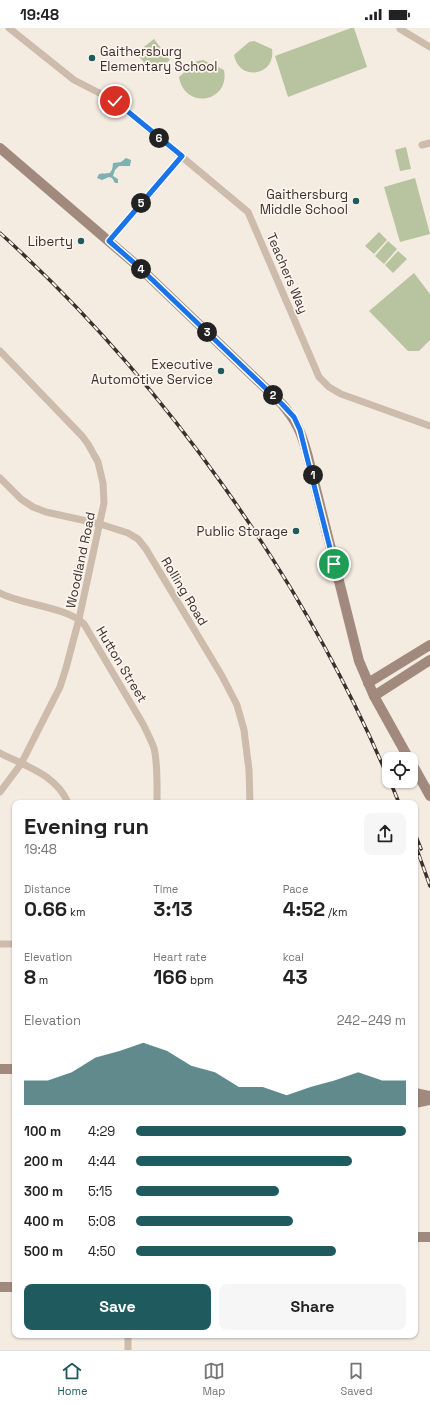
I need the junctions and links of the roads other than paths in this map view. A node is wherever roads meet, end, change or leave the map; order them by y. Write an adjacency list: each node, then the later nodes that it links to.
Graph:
1 (9, 28): 7 (street, Teachers Way)
2 (400, 29): 3 (street)
3 (430, 48)
4 (430, 143): 5 (street)
5 (422, 145)
6 (0, 148): 8 (street)
7 (182, 156): 8 (street); 10 (street, Teachers Way)
8 (109, 241): 17 (street)
9 (0, 351): 12 (street, Woodland Road)
10 (430, 426)
11 (0, 478): 12 (street, Rolling Road)
12 (100, 524): 14 (street, Woodland Road); 27 (street, Rolling Road)
13 (0, 593): 14 (street, Hutton Street)
14 (79, 619): 21 (street, Woodland Road); 26 (street, Hutton Street)
15 (430, 645): 17 (street)
16 (430, 660): 18 (street)
17 (368, 682): 18 (street)
18 (374, 696): 19 (street)
19 (405, 752)
20 (0, 753): 21 (street)
21 (21, 764): 23 (street, Woodland Road); 25 (street)
22 (418, 775): 24 (street)
23 (0, 792)
24 (430, 796)
25 (67, 800)
26 (157, 800)
27 (250, 800)
28 (0, 944): 29 (street)
29 (12, 944)
30 (0, 1069): 31 (street)
31 (12, 1069)
32 (418, 1094): 33 (street)
33 (430, 1096)
34 (430, 1100): 35 (street)
35 (418, 1102)
36 (418, 1237): 37 (street)
37 (430, 1237)
38 (0, 1287): 39 (street)
39 (12, 1287)
40 (128, 1338): 41 (street)
41 (128, 1350)

